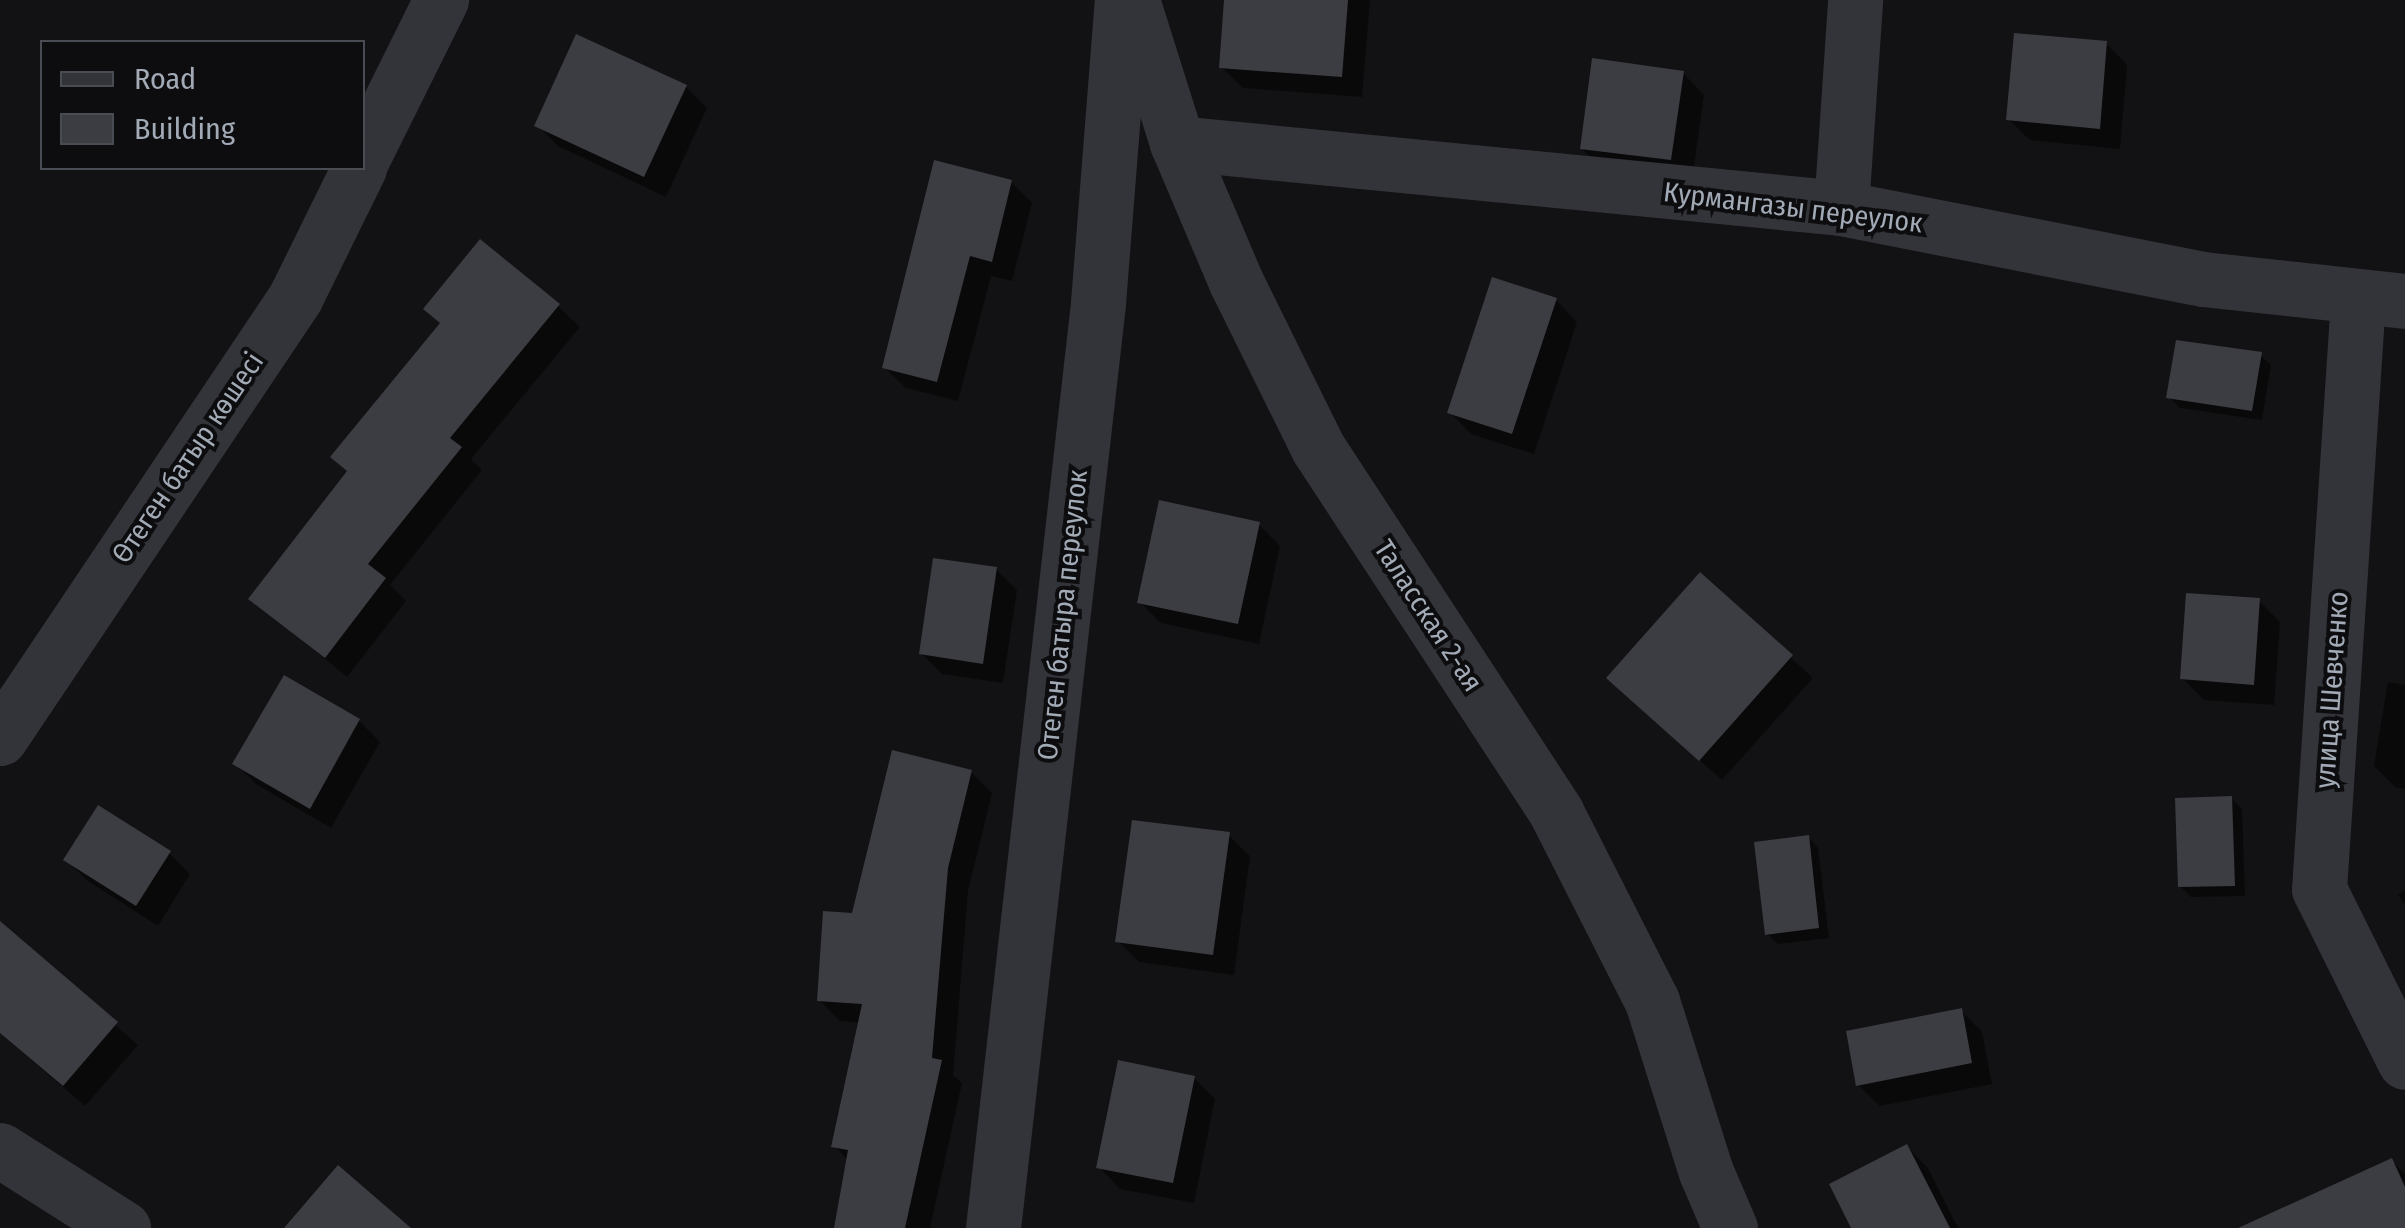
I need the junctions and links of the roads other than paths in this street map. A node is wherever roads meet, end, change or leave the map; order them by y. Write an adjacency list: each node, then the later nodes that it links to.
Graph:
1 (441, 0): 6 (street)
2 (1122, 0): 14 (street, Отеген батыра переулок)
3 (1132, 0): 5 (street, Таласская 2-ая)
4 (1855, 0): 8 (street)
5 (1177, 143): 8 (street, Курмангазы переулок); 15 (street, Таласская 2-ая)
6 (365, 154)
7 (357, 170): 10 (street, Өтеген батыр көшесі)
8 (1841, 208): 9 (street, Курмангазы переулок)
9 (2382, 300): 11 (street, улица Шевченко)
10 (0, 738)
11 (2405, 1062)
12 (0, 1150): 13 (street)
13 (123, 1228)
14 (993, 1228)
15 (1730, 1228)

